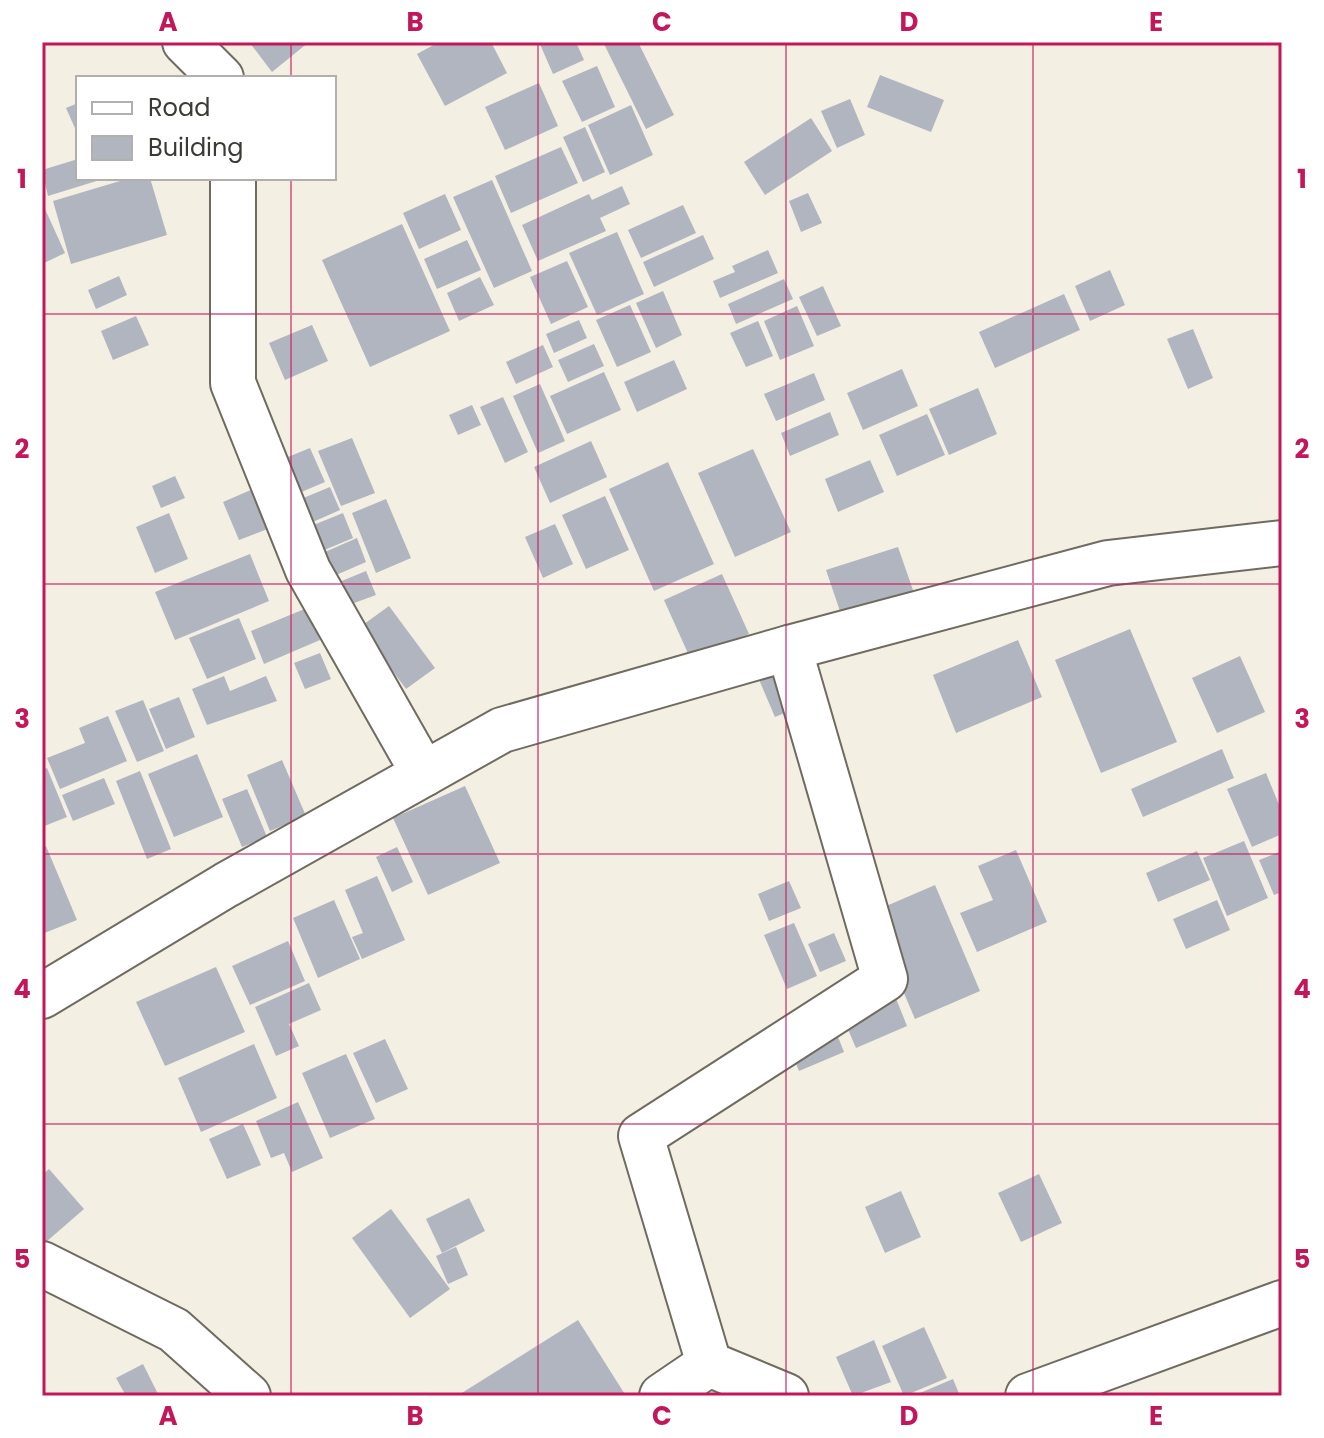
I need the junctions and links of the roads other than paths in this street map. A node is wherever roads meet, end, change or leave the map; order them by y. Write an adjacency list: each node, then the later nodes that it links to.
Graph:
1 (185, 42): 2 (street)
2 (219, 76)
3 (233, 180): 6 (street)
4 (1282, 543): 5 (street)
5 (789, 648): 6 (street); 10 (street)
6 (424, 774): 7 (street)
7 (42, 996)
8 (42, 1264): 11 (street)
9 (1282, 1303): 14 (street)
10 (709, 1364): 12 (street); 13 (street)
11 (248, 1396)
12 (662, 1396)
13 (786, 1396)
14 (1028, 1396)

